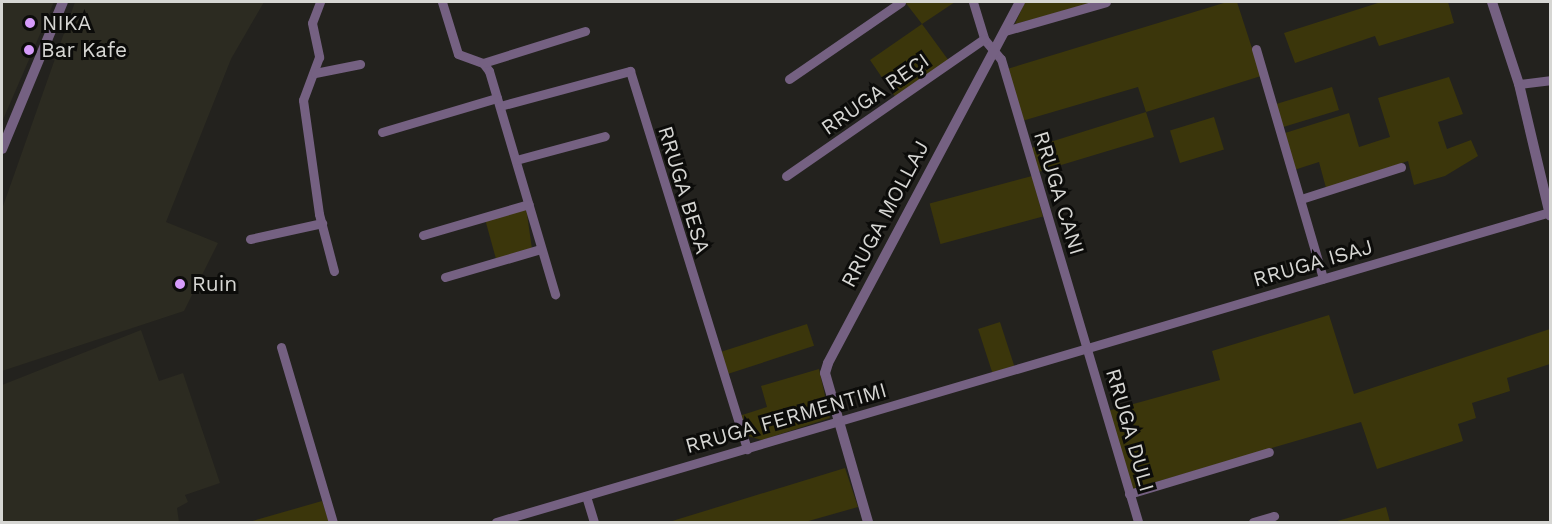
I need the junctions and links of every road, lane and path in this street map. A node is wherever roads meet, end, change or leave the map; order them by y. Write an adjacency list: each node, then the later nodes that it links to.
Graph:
1 (63, 2): 23 (street)
2 (320, 2): 16 (street)
3 (442, 2): 14 (street)
4 (901, 2): 17 (street)
5 (973, 2): 11 (street)
6 (1020, 2): 10 (street, RRUGA MOLLAJ)
7 (1106, 2): 10 (street)
8 (1492, 2): 19 (street)
9 (585, 31): 14 (street)
10 (1005, 31): 12 (street, RRUGA MOLLAJ)
11 (984, 39): 12 (street); 26 (street, RRUGA REÇI)
12 (996, 48): 39 (street, RRUGA CANI); 40 (street, RRUGA MOLLAJ)
13 (1256, 49): 27 (street)
14 (483, 63): 20 (street)
15 (360, 64): 16 (street)
16 (315, 73): 30 (street)
17 (789, 79)
18 (1551, 80): 19 (street)
19 (1519, 84): 29 (street)
20 (498, 102): 21 (street); 24 (street); 41 (street, RRUGA BESA)
21 (382, 132)
22 (605, 136): 24 (street)
23 (2, 149)
24 (516, 160): 28 (street)
25 (1401, 166): 27 (street)
26 (786, 176)
27 (1301, 199): 36 (street)
28 (529, 204): 31 (street); 33 (street)
29 (1550, 213): 36 (street, RRUGA ISAJ)
30 (322, 223): 32 (street); 34 (street)
31 (423, 235)
32 (250, 239)
33 (541, 249): 35 (street); 37 (street)
34 (334, 271)
35 (445, 276)
36 (1323, 278): 39 (street, RRUGA ISAJ)
37 (555, 294)
38 (281, 347): 46 (street)
39 (1087, 348): 40 (street, RRUGA FERMENTIMI); 43 (street, RRUGA DULI)
40 (838, 422): 41 (street, RRUGA FERMENTIMI); 49 (street, RRUGA MOLLAJ)
41 (747, 449): 44 (street, RRUGA FERMENTIMI)
42 (1269, 452): 43 (street)
43 (1130, 494): 50 (street, RRUGA DULI)
44 (586, 496): 47 (street, RRUGA FERMENTIMI); 48 (street)
45 (1274, 516): 51 (street)
46 (333, 522)
47 (496, 522)
48 (594, 522)
49 (868, 522)
50 (1138, 522)
51 (1253, 522)

